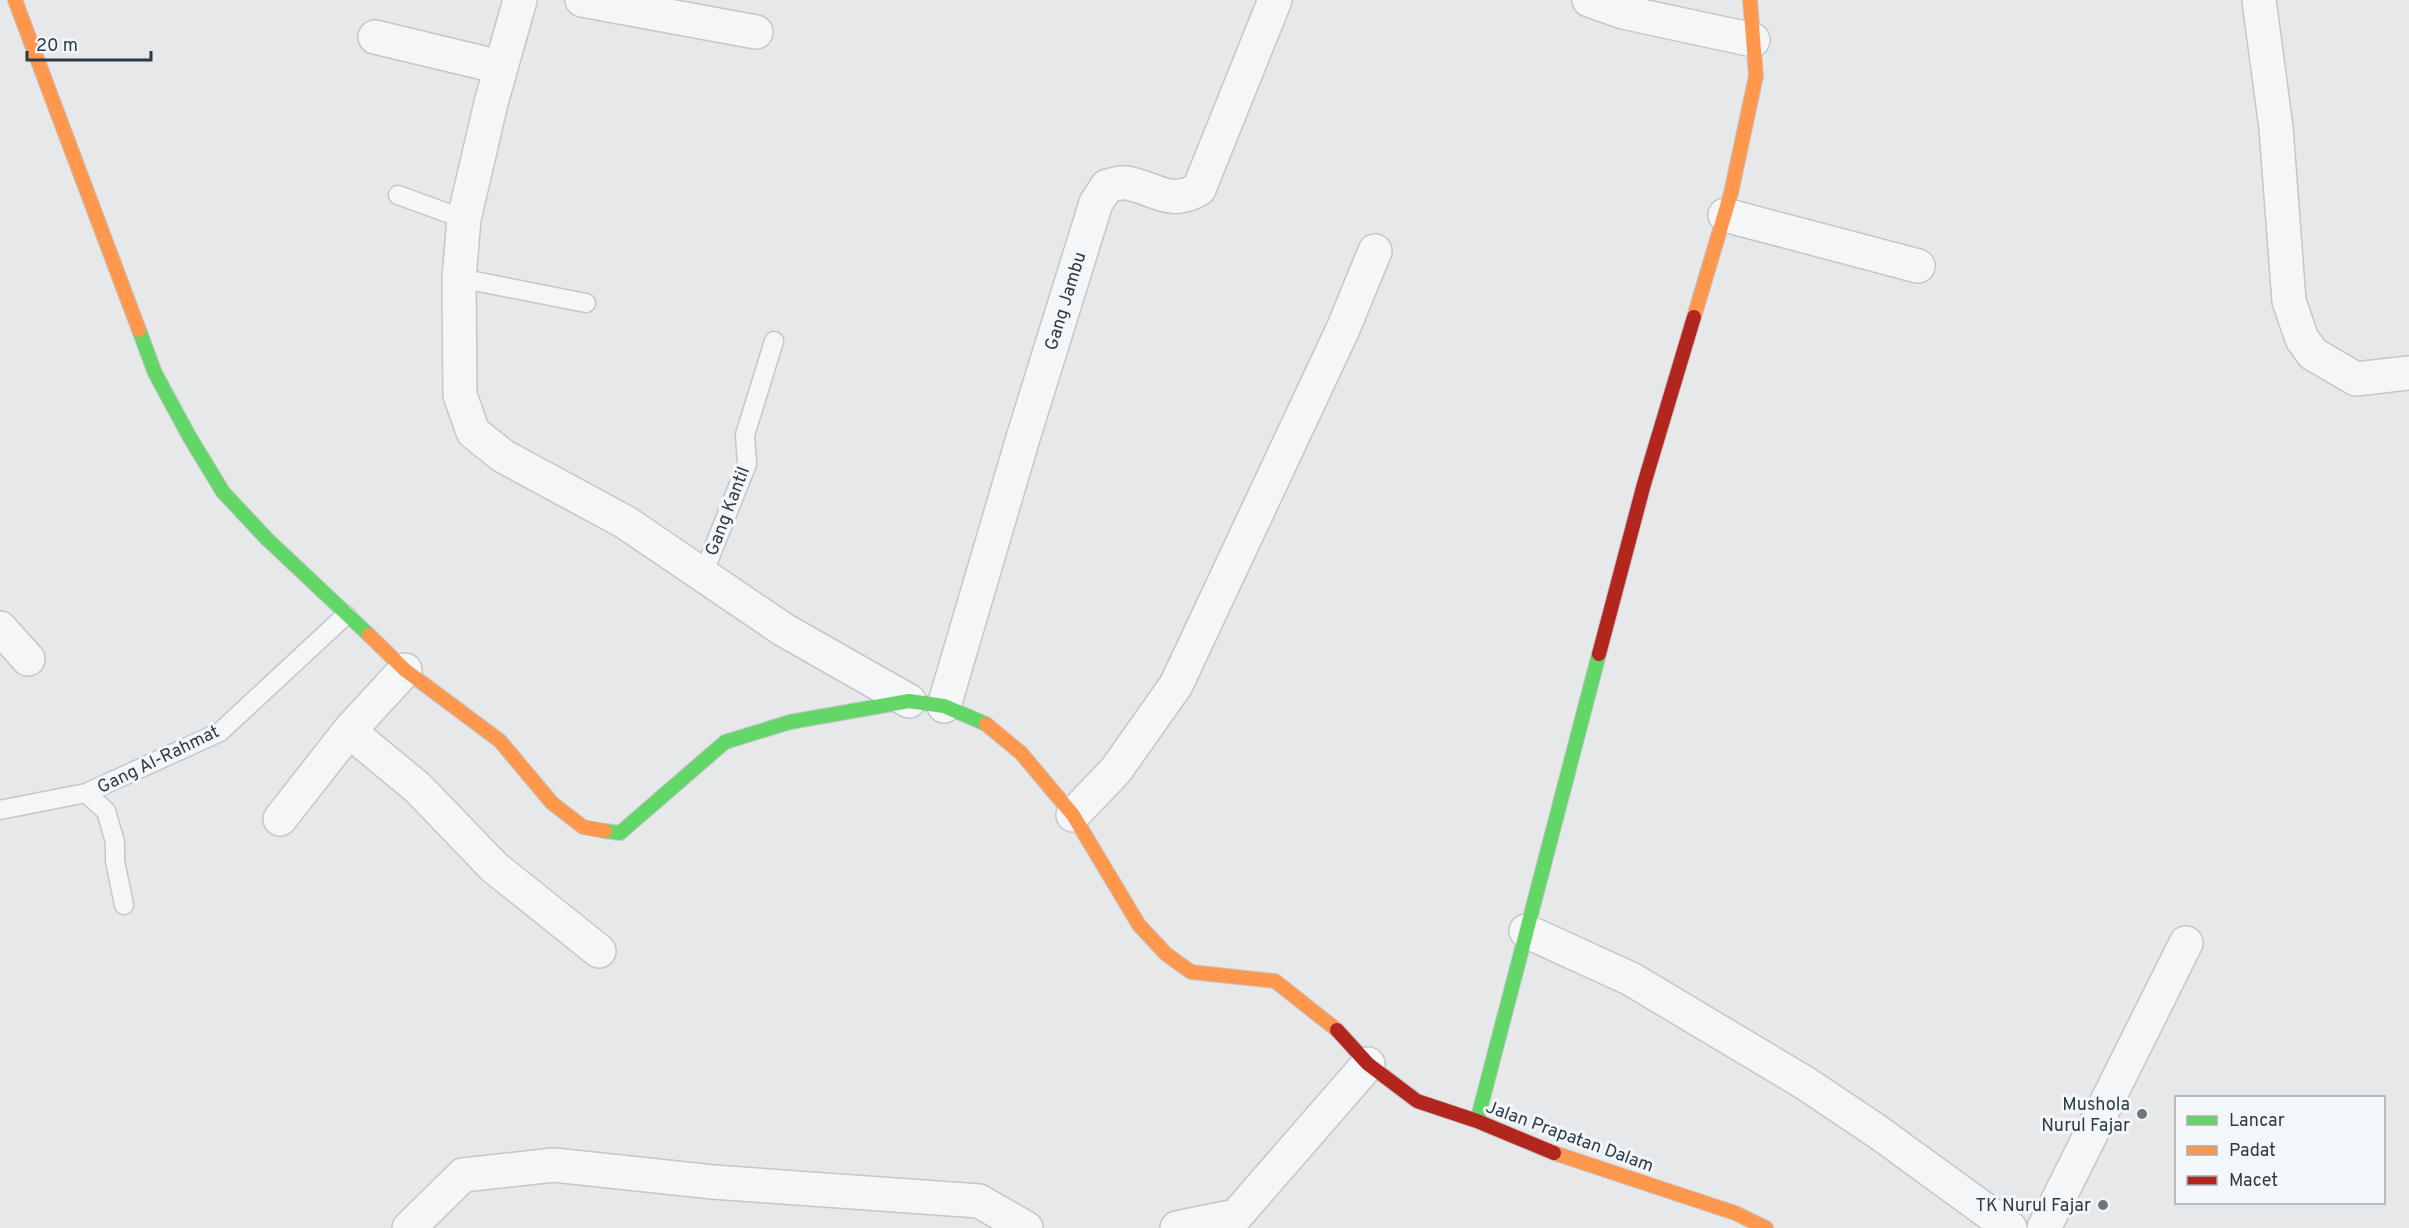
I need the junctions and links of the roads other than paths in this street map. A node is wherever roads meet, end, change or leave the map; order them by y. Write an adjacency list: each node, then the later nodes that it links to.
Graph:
1 (15, 0): 22 (street)
2 (520, 0): 11 (street)
3 (582, 0): 8 (street)
4 (1275, 0): 27 (street, Gang Jambu)
5 (1588, 0): 10 (street)
6 (1750, 0): 10 (street)
7 (2259, 0): 20 (street)
8 (756, 32)
9 (375, 37): 11 (street)
10 (1753, 40): 13 (street)
11 (500, 67): 14 (street)
12 (398, 195): 14 (lane)
13 (1725, 215): 16 (street); 34 (street)
14 (464, 219): 17 (street)
15 (1375, 251): 31 (street)
16 (1918, 266)
17 (459, 278): 18 (lane); 21 (street)
18 (586, 303)
19 (774, 341): 21 (lane, Gang Kantil)
20 (2409, 373)
21 (702, 577): 26 (street)
22 (346, 615): 25 (street); 29 (lane, Gang Al-Rahmat)
23 (0, 628): 24 (street)
24 (28, 659)
25 (405, 670): 26 (street); 28 (street)
26 (909, 700): 27 (street, Jalan Prapatan Dalam)
27 (944, 706): 31 (street, Jalan Prapatan Dalam)
28 (348, 731): 32 (street); 36 (street)
29 (86, 793): 30 (lane, Gang Al-Rahmat); 33 (lane)
30 (0, 810)
31 (1073, 815): 37 (street, Jalan Prapatan Dalam)
32 (280, 819)
33 (124, 905)
34 (1526, 931): 38 (street); 44 (street)
35 (2186, 943): 45 (street)
36 (598, 951)
37 (1368, 1064): 38 (street, Jalan Prapatan Dalam); 39 (street)
38 (1477, 1121): 43 (street, Jalan Prapatan Dalam)
39 (1239, 1222): 42 (street)
40 (409, 1228): 41 (street)
41 (1026, 1228)
42 (1177, 1228)
43 (1766, 1228)
44 (2010, 1228)
45 (2044, 1228)

